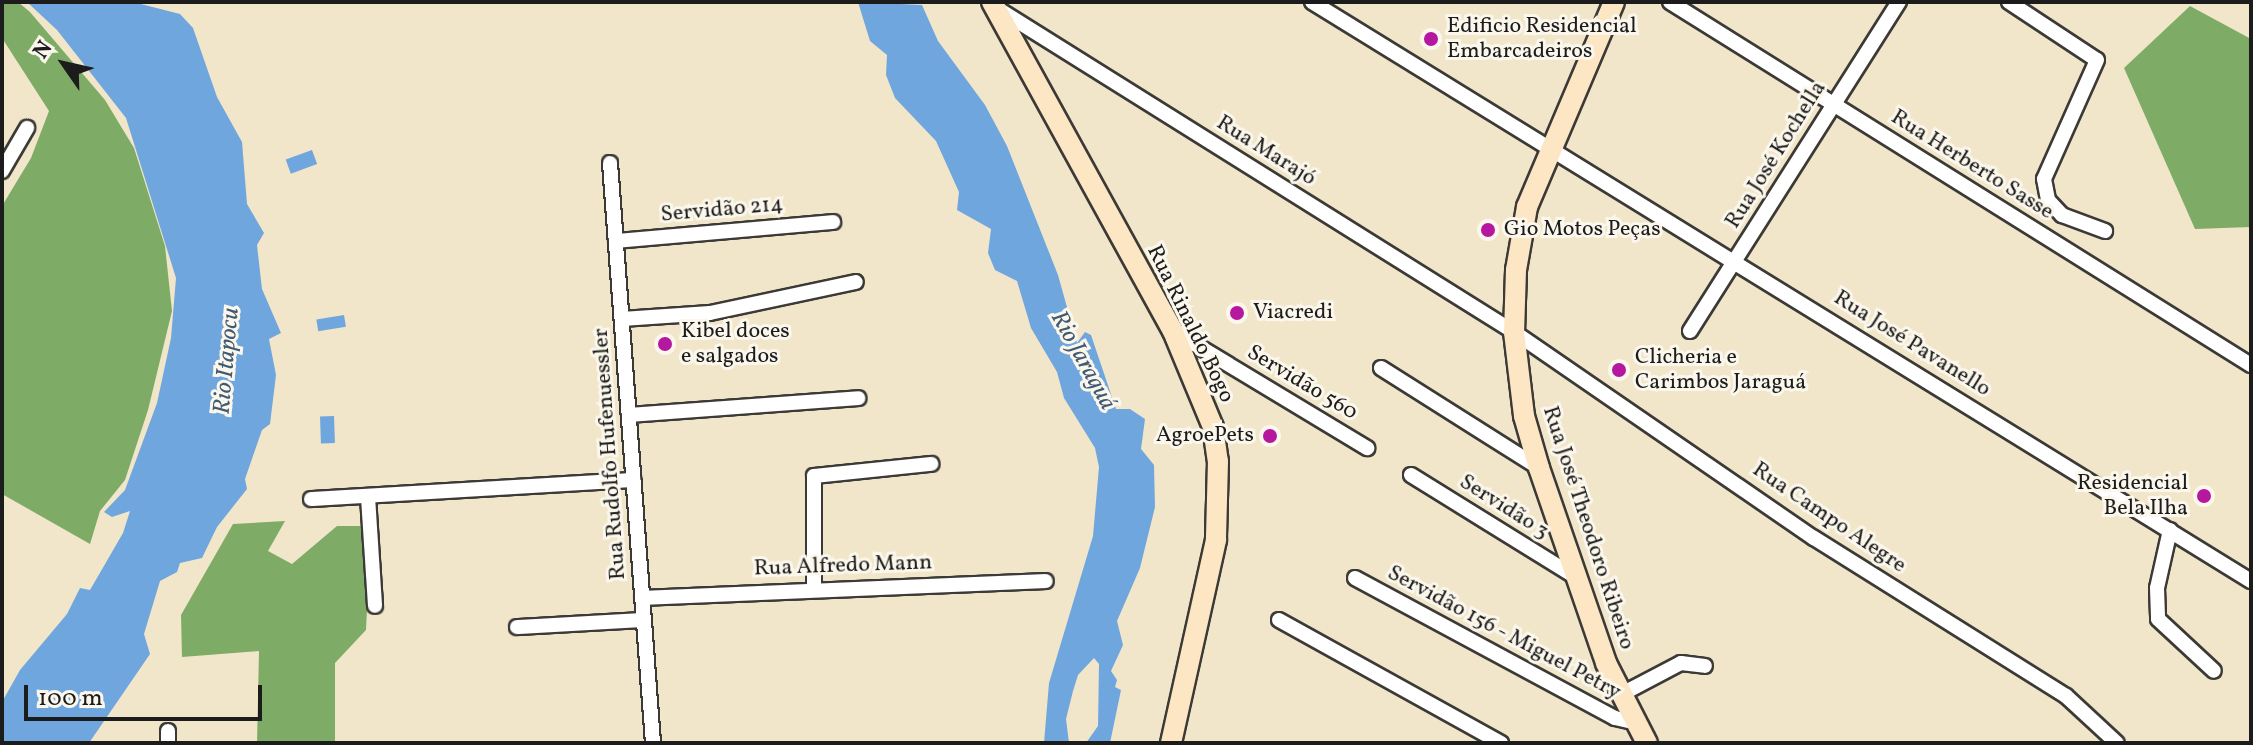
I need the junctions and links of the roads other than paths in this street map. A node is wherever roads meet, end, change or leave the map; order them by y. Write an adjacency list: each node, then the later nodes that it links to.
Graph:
1 (1312, 2): 9 (street, Rua José Pavanello)
2 (1614, 2): 9 (main road, Rua José Theodoro Ribeiro)
3 (1670, 2): 7 (street, Rua Herberto Sasse)
4 (1899, 2): 7 (street, Rua José Kochella)
5 (2009, 2): 13 (street)
6 (994, 4): 18 (main road, Rua Rinaldo Bogo); 20 (street, Rua Marajó)
7 (1834, 105): 15 (street, Rua José Kochella); 21 (street, Rua Herberto Sasse)
8 (27, 128): 11 (street)
9 (1548, 148): 15 (street, Rua José Pavanello); 20 (main road, Rua José Theodoro Ribeiro)
10 (610, 163): 14 (street, Rua Rudolfo Hufenuessler)
11 (2, 171)
12 (833, 222): 14 (street, Servidão 214)
13 (2105, 231)
14 (616, 241): 17 (street, Rua Rudolfo Hufenuessler)
15 (1735, 260): 19 (street, Rua José Kochella); 32 (street, Rua José Pavanello)
16 (856, 282): 17 (street)
17 (622, 319): 24 (street, Rua Rudolfo Hufenuessler)
18 (1173, 331): 25 (street, Servidão 560); 48 (main road, Rua Rinaldo Bogo)
19 (1690, 331)
20 (1514, 332): 27 (main road, Rua José Theodoro Ribeiro); 50 (street, Rua Campo Alegre)
21 (2251, 365)
22 (1381, 368): 27 (street)
23 (858, 398): 24 (street)
24 (629, 415): 29 (street, Rua Rudolfo Hufenuessler)
25 (1367, 448)
26 (931, 464): 37 (street)
27 (1539, 468): 33 (main road, Rua José Theodoro Ribeiro)
28 (1411, 475): 33 (street, Servidão 3)
29 (633, 480): 30 (street); 38 (street, Rua Rudolfo Hufenuessler)
30 (368, 497): 31 (street); 39 (street)
31 (311, 499)
32 (2170, 530): 36 (street, Rua José Pavanello); 44 (street)
33 (1574, 576): 45 (main road, Rua José Theodoro Ribeiro)
34 (1355, 578): 46 (street, Servidão 156 - Miguel Petry)
35 (1046, 581): 37 (street, Rua Alfredo Mann)
36 (2251, 581)
37 (814, 588): 38 (street, Rua Alfredo Mann)
38 (642, 598): 40 (street, Rua Rudolfo Hufenuessler)
39 (375, 606)
40 (644, 620): 42 (street); 47 (street, Rua Rudolfo Hufenuessler)
41 (1279, 620): 49 (street)
42 (517, 627)
43 (1705, 666): 45 (street)
44 (2214, 671)
45 (1620, 695): 46 (main road, Rua José Theodoro Ribeiro)
46 (1638, 735)
47 (653, 743)
48 (1171, 743)
49 (1501, 743)
50 (2117, 743)

